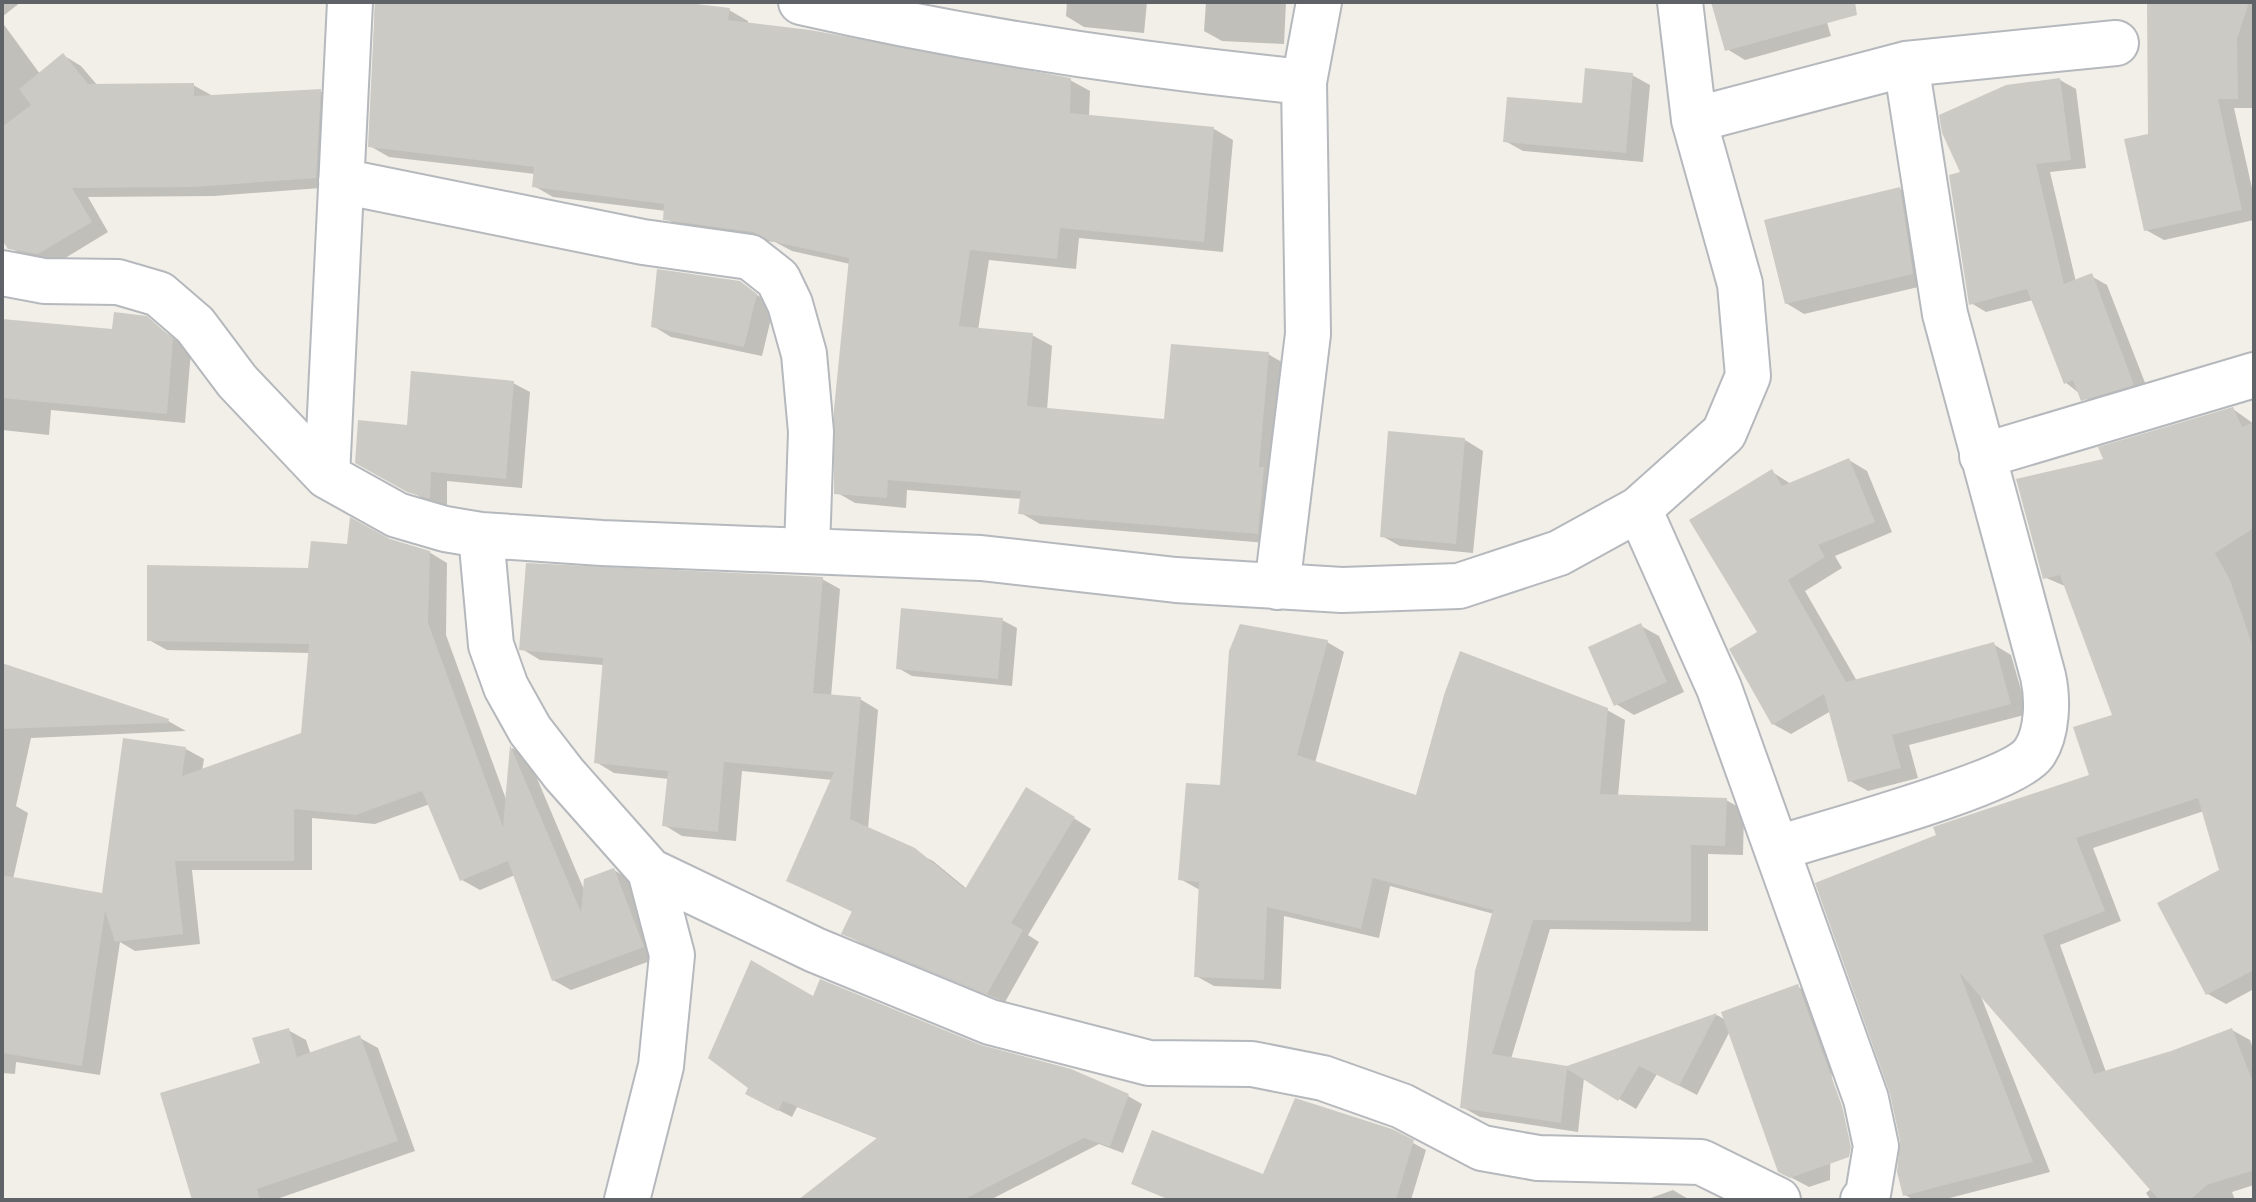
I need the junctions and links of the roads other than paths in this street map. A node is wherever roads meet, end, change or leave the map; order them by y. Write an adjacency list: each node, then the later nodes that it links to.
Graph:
1 (350, 2): 9 (street)
2 (801, 2): 7 (street)
3 (1319, 2): 7 (street)
4 (1680, 2): 8 (street)
5 (2116, 43): 6 (street)
6 (1906, 64): 8 (street); 12 (street)
7 (1304, 82): 17 (street)
8 (1694, 120): 14 (street)
9 (341, 181): 13 (street); 16 (street)
10 (2, 273): 13 (street)
11 (2254, 375): 12 (street)
12 (1982, 456): 18 (street)
13 (327, 476): 15 (street)
14 (1639, 509): 17 (street); 18 (street)
15 (481, 535): 16 (street); 19 (street)
16 (807, 549): 17 (street)
17 (1277, 587)
18 (1778, 848): 22 (street)
19 (650, 871): 20 (street); 21 (street)
20 (627, 1200)
21 (1778, 1200)
22 (1863, 1200)

